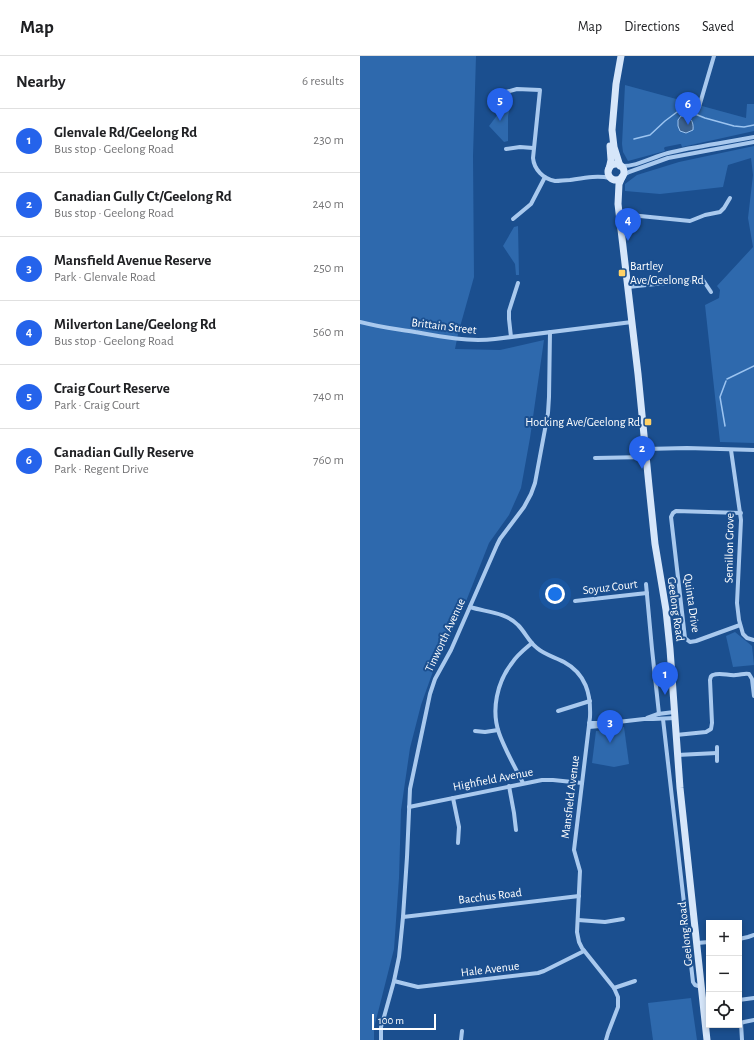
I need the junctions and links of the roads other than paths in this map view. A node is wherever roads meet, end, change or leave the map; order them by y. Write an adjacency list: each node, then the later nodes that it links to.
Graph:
1 (622, 56): 5 (main road)
2 (714, 56): 4 (street)
3 (506, 92): 8 (street)
4 (699, 107)
5 (612, 136): 10 (main road); 11 (main road)
6 (754, 137): 10 (street)
7 (754, 142): 14 (street)
8 (533, 148): 9 (street); 12 (street)
9 (506, 149)
10 (620, 166): 11 (main road); 14 (main road)
11 (609, 169): 13 (street); 15 (main road)
12 (545, 177): 13 (street); 19 (street)
13 (595, 177): 15 (street)
14 (622, 177): 15 (main road); 17 (main road, Geelong Road)
15 (610, 178): 17 (main road, Geelong Road)
16 (730, 198): 18 (street)
17 (618, 204): 18 (main road, Geelong Road)
18 (619, 217): 21 (main road, Geelong Road)
19 (513, 219)
20 (518, 283): 26 (street)
21 (628, 287): 22 (street); 24 (main road, Geelong Road)
22 (711, 292)
23 (360, 322): 26 (street, Brittain Street)
24 (632, 322): 25 (street); 27 (main road, Geelong Road)
25 (550, 332): 26 (street, Brittain Street); 36 (street, Tinworth Avenue)
26 (511, 337)
27 (645, 449): 28 (street); 30 (main road, Geelong Road)
28 (731, 450): 29 (street); 32 (street, Semillon Grove)
29 (754, 450)
30 (646, 457): 31 (street); 44 (main road, Geelong Road)
31 (596, 458)
32 (741, 513): 37 (street, Semillon Grove); 37 (street, Quinta Drive)
33 (646, 584): 34 (street)
34 (647, 593): 35 (street, Soyuz Court); 43 (street)
35 (575, 602)
36 (470, 607): 39 (street, Mansfield Avenue); 59 (street, Tinworth Avenue)
37 (740, 625): 38 (street)
38 (754, 640)
39 (532, 643): 41 (street, Mansfield Avenue); 48 (street)
40 (754, 696): 50 (street)
41 (590, 701): 42 (street); 47 (street, Mansfield Avenue)
42 (558, 710)
43 (660, 714): 44 (street); 45 (street); 46 (street)
44 (674, 715): 46 (street); 50 (main road, Geelong Road)
45 (644, 719): 46 (street); 47 (street)
46 (662, 719): 71 (street)
47 (589, 725): 56 (street, Mansfield Avenue)
48 (498, 730): 49 (street); 55 (street)
49 (475, 731)
50 (676, 734): 53 (main road, Geelong Road)
51 (716, 747): 52 (street)
52 (717, 752): 53 (street); 54 (street)
53 (677, 755): 69 (main road, Geelong Road)
54 (718, 761)
55 (523, 783): 56 (street, Highfield Avenue); 57 (street, Highfield Avenue)
56 (582, 783): 62 (street, Mansfield Avenue)
57 (509, 786): 58 (street, Highfield Avenue); 60 (street)
58 (453, 798): 59 (street, Highfield Avenue); 61 (street)
59 (409, 807): 63 (street, Tinworth Avenue)
60 (516, 830)
61 (458, 843)
62 (579, 896): 63 (street, Bacchus Road); 65 (street, Mansfield Avenue)
63 (403, 917): 73 (street, Tinworth Avenue)
64 (622, 919): 65 (street)
65 (578, 920): 70 (street, Mansfield Avenue)
66 (754, 935): 67 (street)
67 (742, 938)
68 (706, 942): 69 (street)
69 (697, 943): 72 (main road, Geelong Road)
70 (584, 951): 73 (street, Hale Avenue); 76 (street, Mansfield Avenue)
71 (692, 971): 72 (street); 75 (street)
72 (700, 977): 75 (main road, Geelong Road)
73 (394, 981): 84 (street, Tinworth Avenue)
74 (635, 981): 76 (street)
75 (702, 987): 79 (main road, Geelong Road)
76 (614, 988): 86 (street, Mansfield Avenue)
77 (754, 998): 78 (street)
78 (742, 1000)
79 (706, 1004): 81 (main road, Geelong Road)
80 (754, 1020): 88 (street)
81 (706, 1025)
82 (706, 1028): 87 (main road, Geelong Road)
83 (462, 1031): 85 (street)
84 (381, 1040)
85 (461, 1040)
86 (606, 1040)
87 (708, 1040)
88 (742, 1040)

